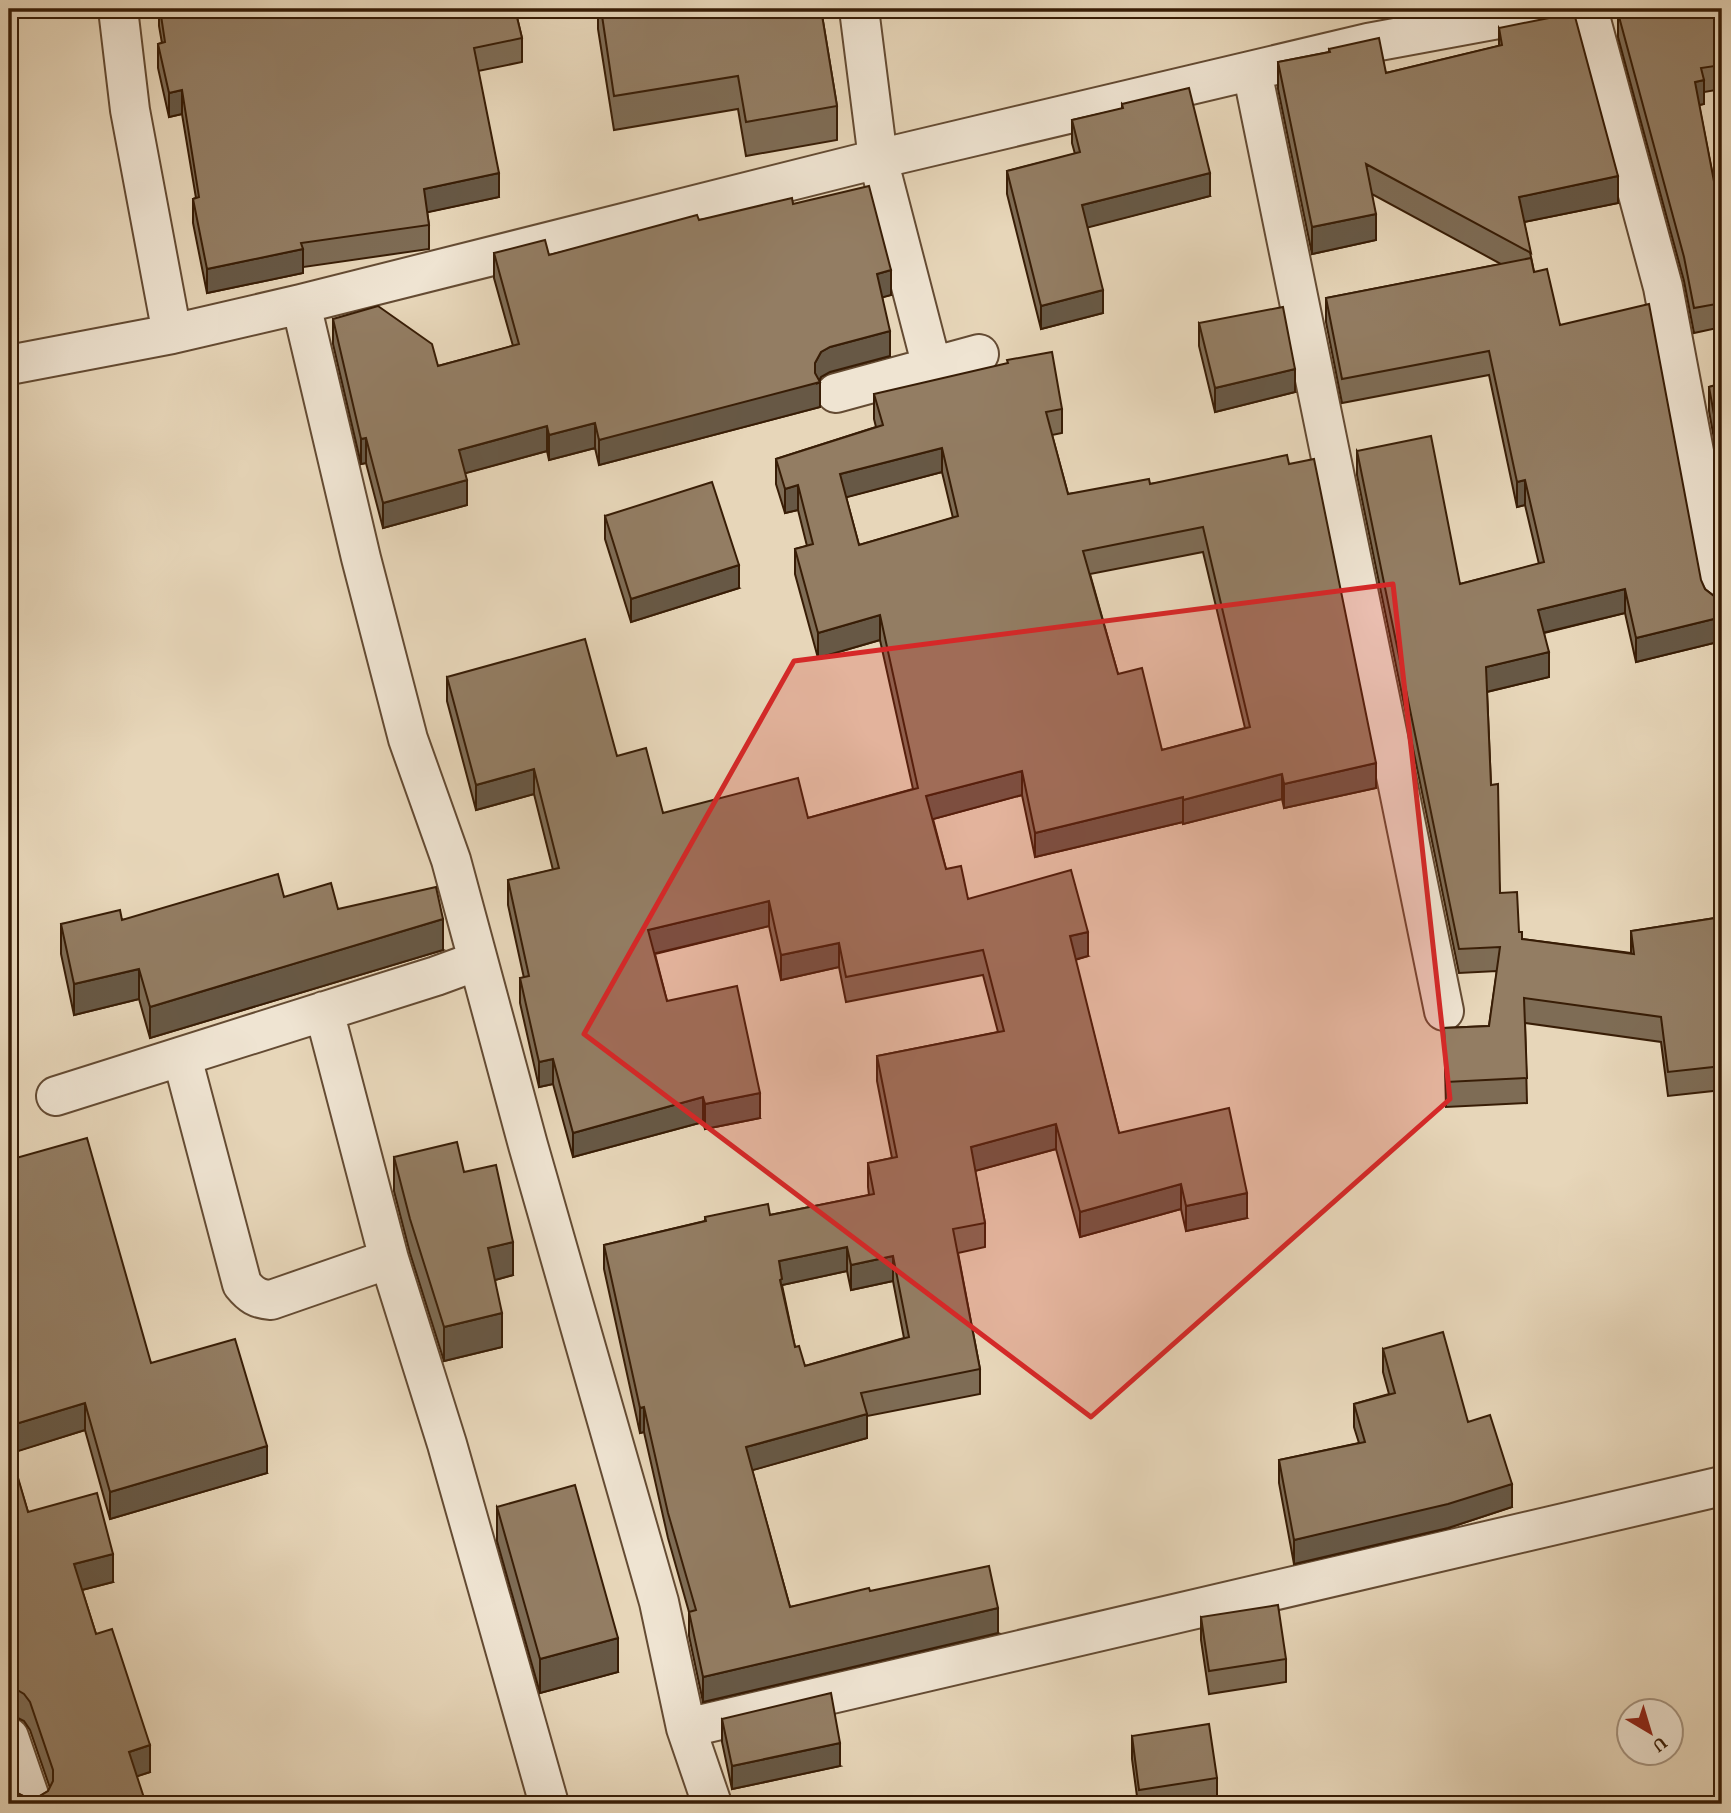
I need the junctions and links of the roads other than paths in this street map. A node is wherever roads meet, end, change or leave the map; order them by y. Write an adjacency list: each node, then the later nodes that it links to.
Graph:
1 (118, 9): 8 (street)
2 (859, 9): 6 (street)
3 (1553, 9): 5 (street)
4 (1588, 9): 13 (street)
5 (1252, 71): 6 (street); 16 (street)
6 (878, 159): 7 (street); 11 (street)
7 (301, 304): 8 (street); 14 (street)
8 (172, 334): 10 (street)
9 (979, 354): 11 (street)
10 (9, 365)
11 (932, 367): 12 (street)
12 (836, 393)
13 (1722, 600)
14 (477, 961): 15 (street); 21 (street)
15 (324, 1011): 17 (street); 19 (street)
16 (1444, 1011)
17 (182, 1058): 18 (street); 19 (street)
18 (56, 1096)
19 (390, 1259): 24 (street)
20 (1722, 1486): 21 (street)
21 (686, 1728): 25 (street)
22 (9, 1737): 23 (street)
23 (32, 1804)
24 (550, 1804)
25 (712, 1804)

